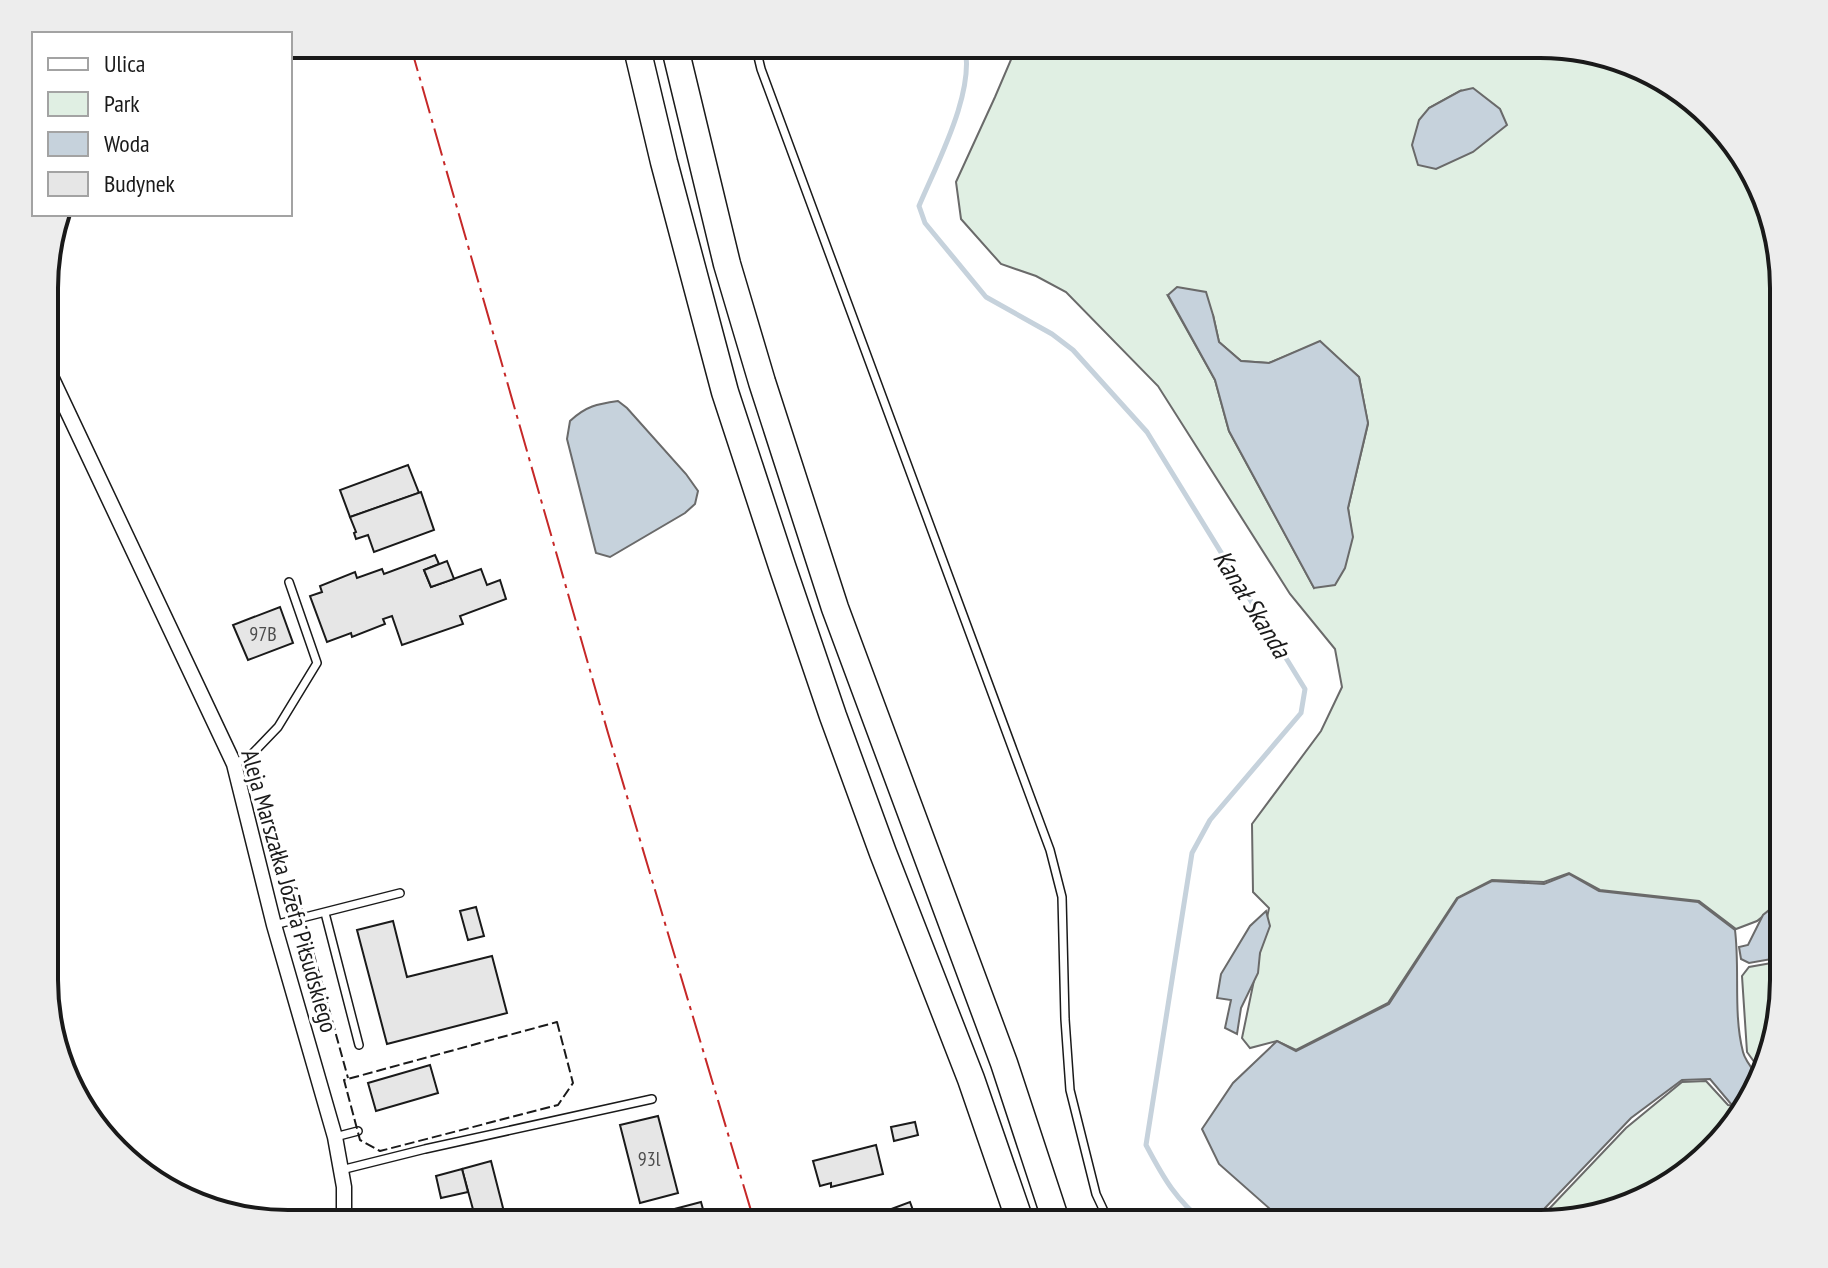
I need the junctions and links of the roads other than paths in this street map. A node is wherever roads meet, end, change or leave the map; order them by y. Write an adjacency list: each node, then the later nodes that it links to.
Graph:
1 (639, 58): 16 (highway)
2 (677, 58): 17 (highway)
3 (758, 58): 18 (lane)
4 (58, 391): 6 (street, Aleja Marszałka Józefa Piłsudskiego)
5 (289, 582): 6 (lane)
6 (234, 764): 9 (street, Aleja Marszałka Józefa Piłsudskiego)
7 (400, 893): 8 (lane)
8 (325, 913): 9 (lane); 10 (lane)
9 (274, 925): 13 (street, Aleja Marszałka Józefa Piłsudskiego)
10 (359, 1045)
11 (652, 1099): 14 (lane)
12 (358, 1131): 13 (lane)
13 (335, 1137): 14 (street, Aleja Marszałka Józefa Piłsudskiego)
14 (341, 1170): 15 (street, Aleja Marszałka Józefa Piłsudskiego)
15 (344, 1210)
16 (1016, 1210)
17 (1052, 1210)
18 (1103, 1210)

